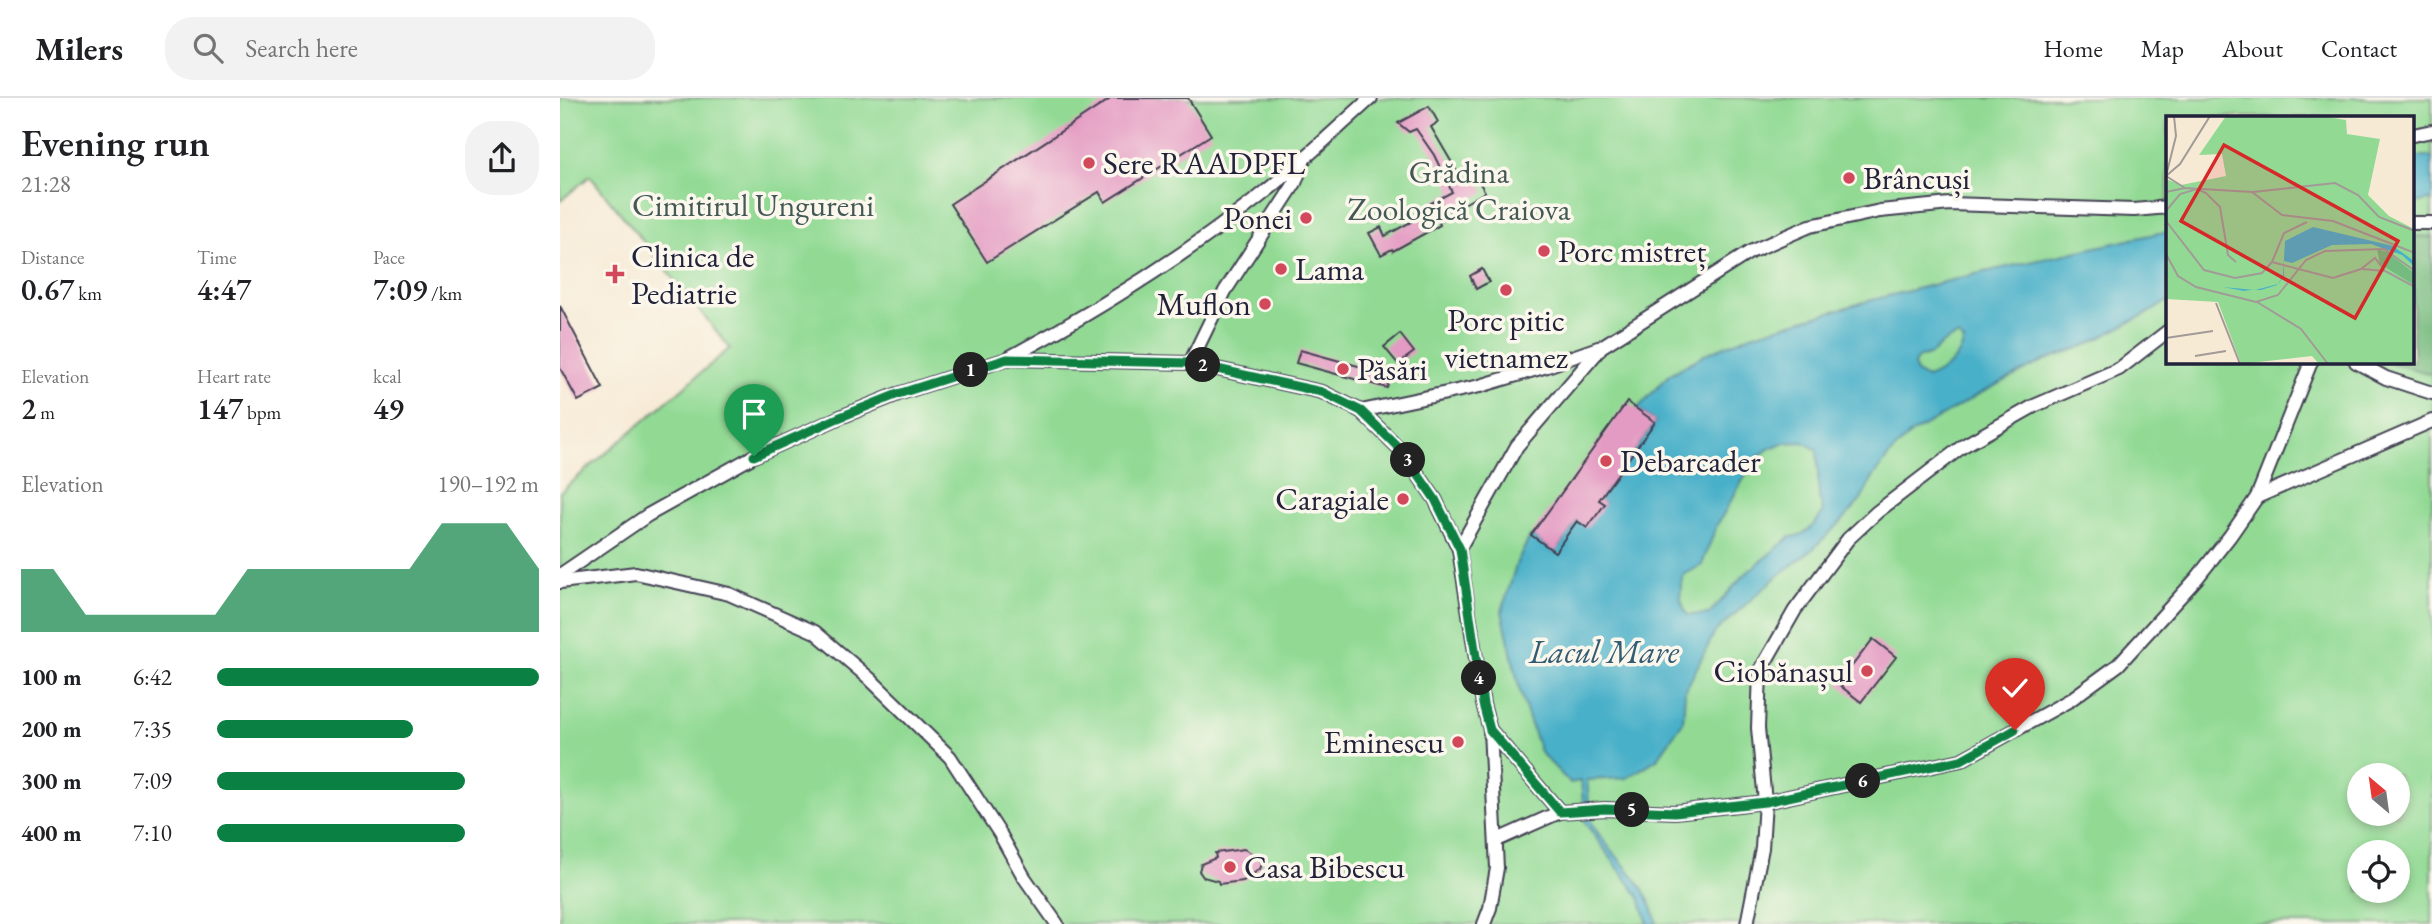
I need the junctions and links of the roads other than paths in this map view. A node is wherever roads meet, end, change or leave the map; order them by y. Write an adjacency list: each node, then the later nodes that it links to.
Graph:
1 (1371, 98): 4 (street)
2 (2432, 131): 3 (street)
3 (2414, 135)
4 (1304, 158): 10 (street); 11 (street)
5 (2166, 207): 9 (street)
6 (2414, 223): 7 (street)
7 (2432, 223)
8 (2166, 333): 22 (street)
9 (1601, 347): 15 (street); 18 (street)
10 (1007, 359): 11 (street); 19 (street)
11 (1190, 363): 15 (street)
12 (2310, 364): 17 (street)
13 (2360, 364): 14 (street)
14 (2432, 393)
15 (1361, 411): 18 (street)
16 (2432, 421): 17 (street)
17 (2257, 498): 22 (street)
18 (1460, 549): 21 (street)
19 (560, 575)
20 (560, 582): 25 (street)
21 (1490, 730): 23 (street); 24 (street)
22 (1765, 802): 23 (street); 27 (street)
23 (1560, 812): 24 (street)
24 (1497, 840): 26 (street)
25 (1057, 924)
26 (1484, 924)
27 (1747, 924)

